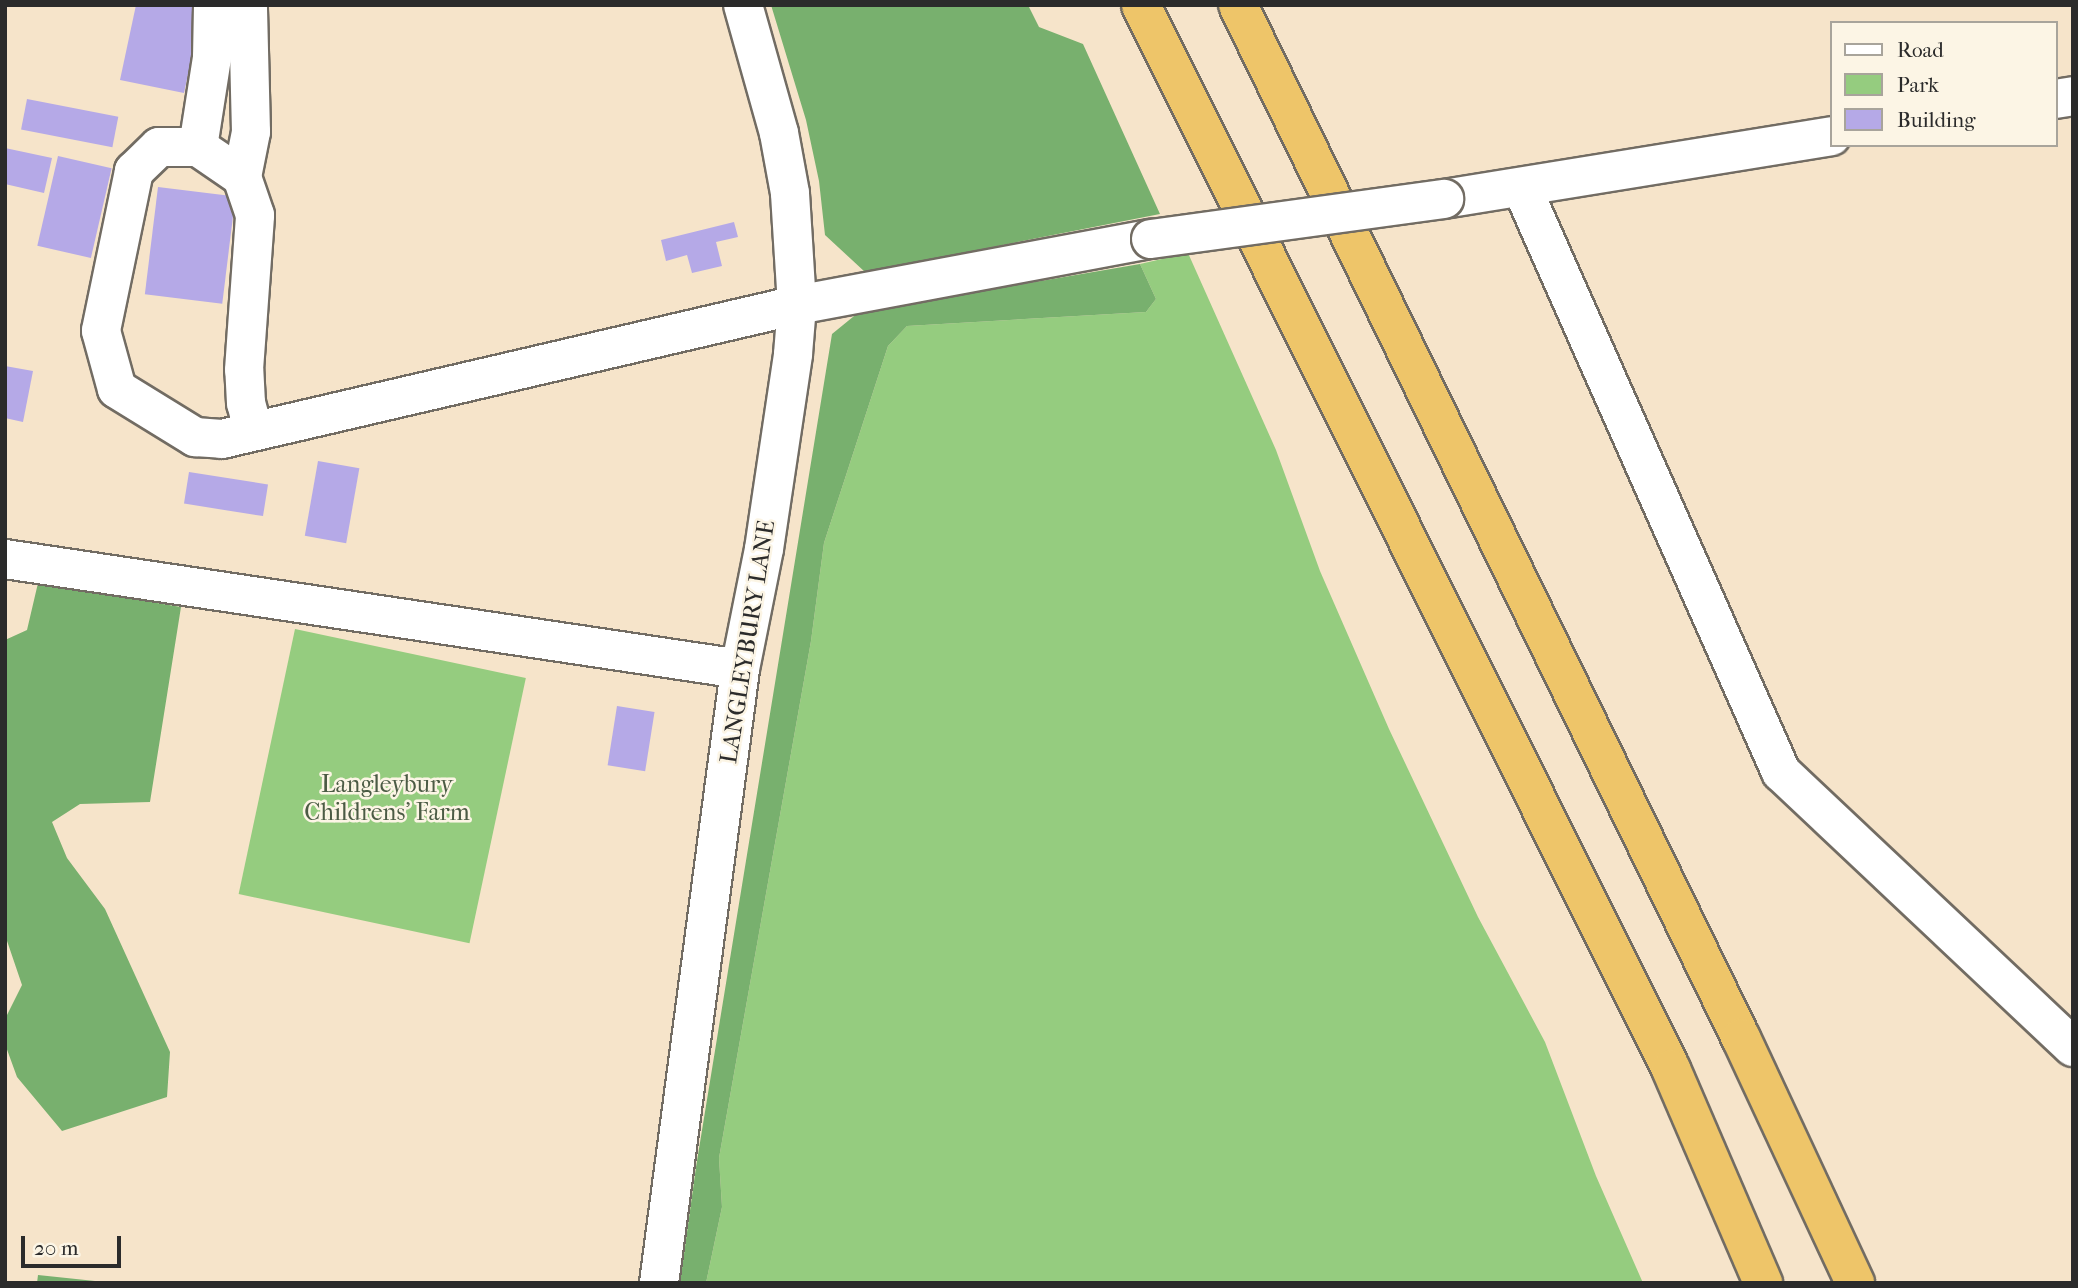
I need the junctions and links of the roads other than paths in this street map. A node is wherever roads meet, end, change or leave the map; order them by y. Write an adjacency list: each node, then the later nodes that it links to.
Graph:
1 (213, 5): 7 (street)
2 (248, 5): 8 (street)
3 (743, 5): 10 (street, LANGLEYBURY LANE)
4 (1141, 5): 16 (highway)
5 (1238, 5): 17 (highway)
6 (1829, 136): 9 (street)
7 (198, 147): 8 (street); 11 (street)
8 (242, 177): 11 (street)
9 (1522, 188): 10 (street, bridge); 14 (street)
10 (797, 305): 11 (street); 13 (street, LANGLEYBURY LANE)
11 (253, 429)
12 (5, 558): 13 (street)
13 (740, 669): 15 (street, LANGLEYBURY LANE)
14 (2073, 1047)
15 (659, 1283)
16 (1763, 1283)
17 (1855, 1283)

